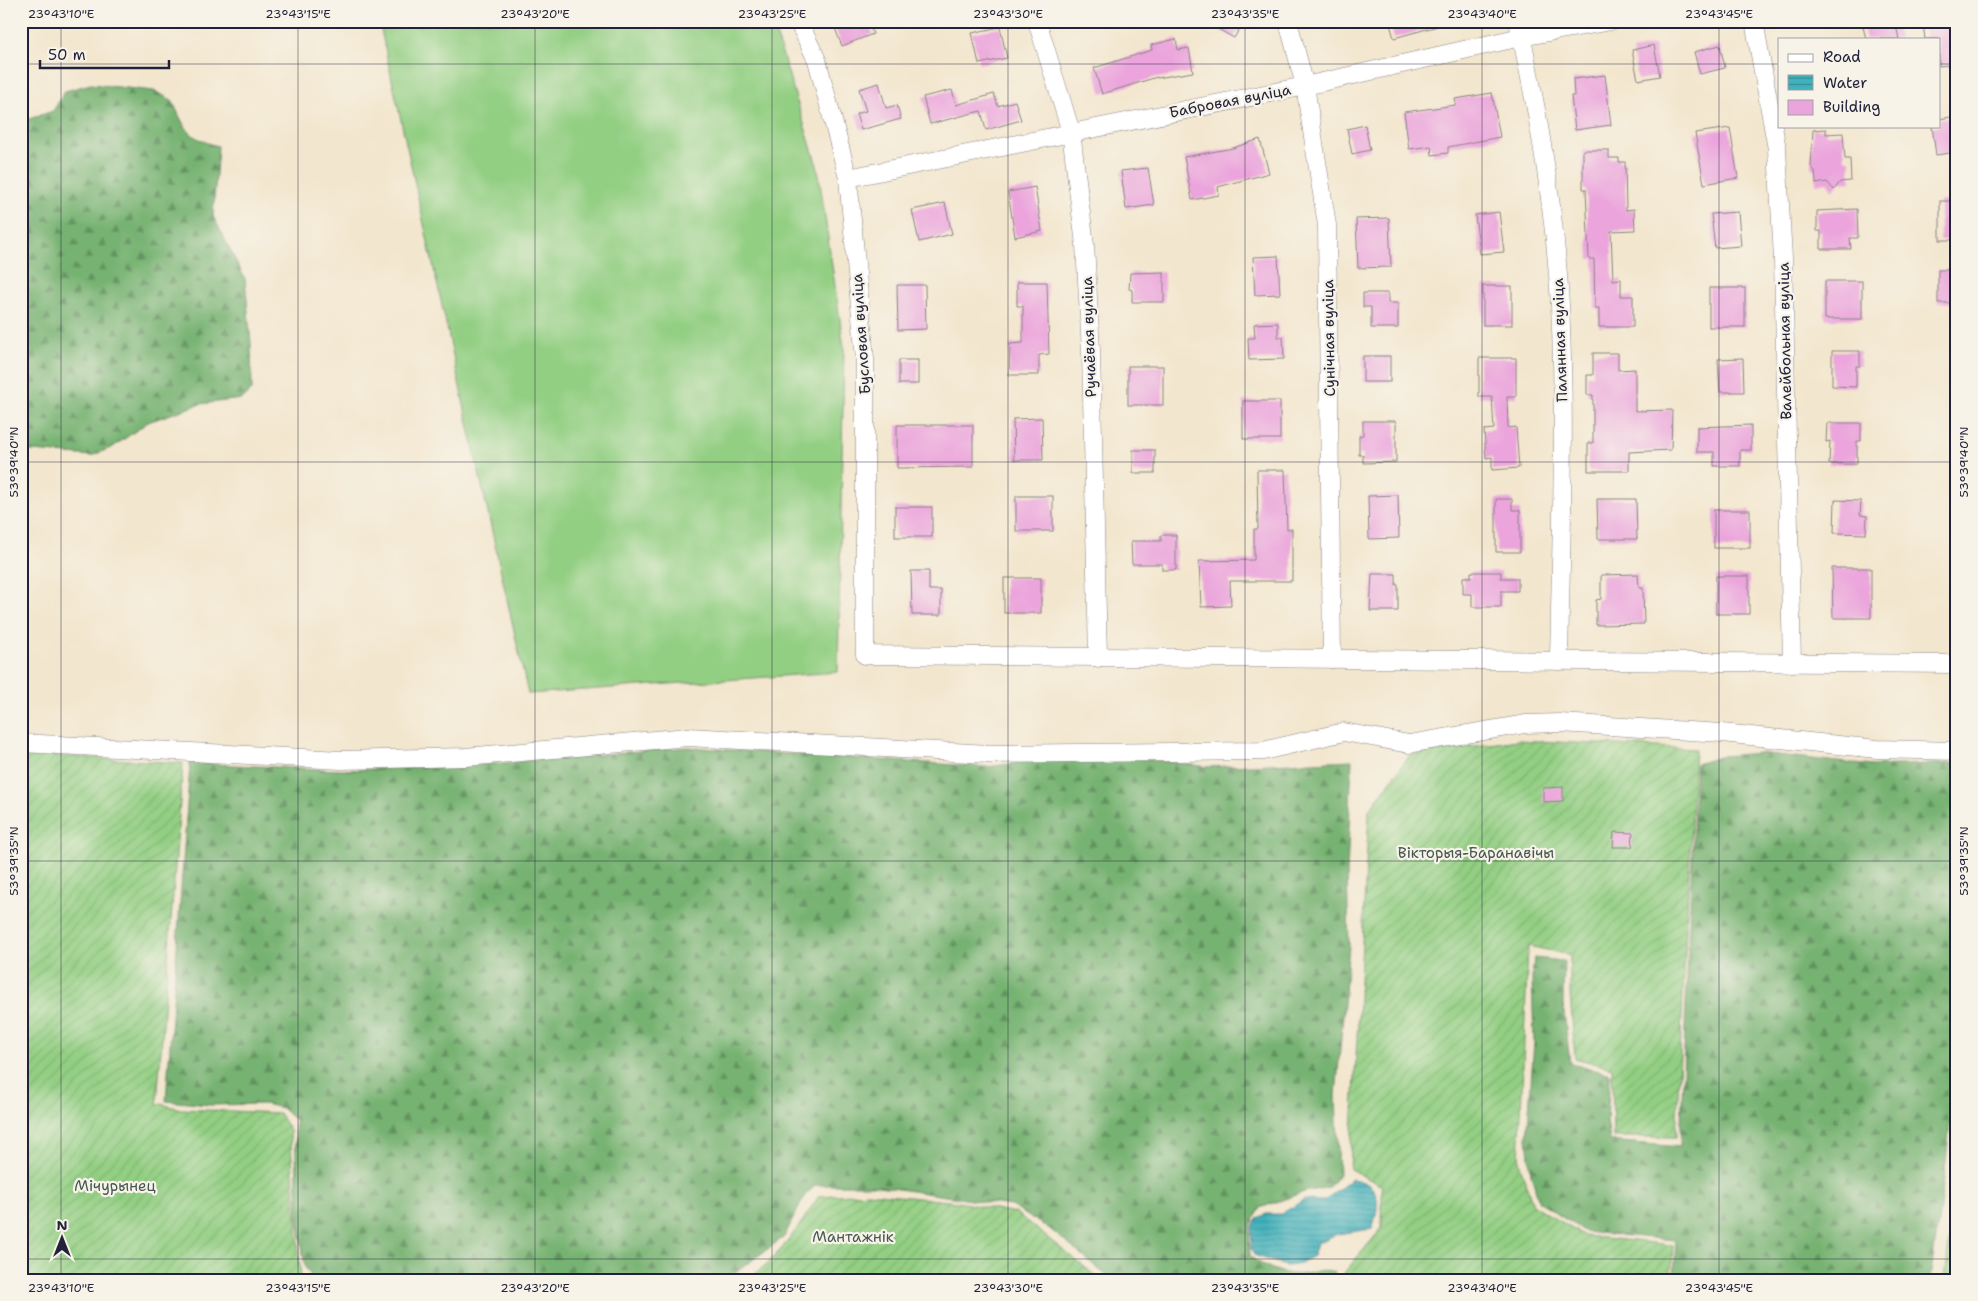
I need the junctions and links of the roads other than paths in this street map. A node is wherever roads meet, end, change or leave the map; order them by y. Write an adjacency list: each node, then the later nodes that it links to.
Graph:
1 (798, 21): 9 (street, Бусловая вуліца)
2 (1037, 21): 8 (street, Ручаёвая вуліца)
3 (1288, 21): 7 (street, Сунічная вуліца)
4 (1611, 21): 6 (street, Бабровая вуліца)
5 (1754, 21): 13 (street, Валейбольная вуліца)
6 (1520, 29): 7 (street, Бабровая вуліца); 12 (street, Палянная вуліца)
7 (1305, 86): 8 (street, Бабровая вуліца); 11 (street, Сунічная вуліца)
8 (1071, 132): 9 (street, Бабровая вуліца); 10 (street, Ручаёвая вуліца)
9 (848, 178): 10 (street, Бусловая вуліца)
10 (1098, 658): 11 (street)
11 (1332, 659): 12 (street)
12 (1559, 661): 13 (street)
13 (1792, 663): 14 (street)
14 (1957, 664)
15 (21, 743): 16 (street)
16 (1957, 751)

